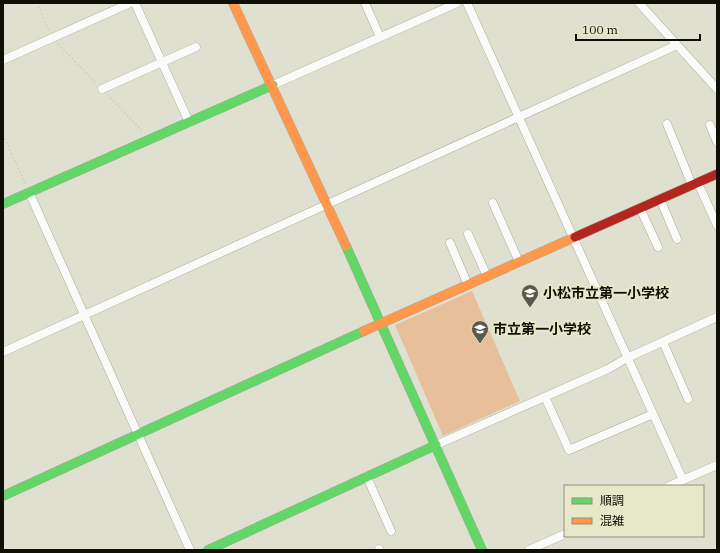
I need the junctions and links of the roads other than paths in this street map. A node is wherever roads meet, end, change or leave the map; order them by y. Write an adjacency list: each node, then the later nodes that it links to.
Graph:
1 (130, 3): 11 (street)
2 (135, 3): 12 (street)
3 (234, 3): 13 (street)
4 (366, 3): 8 (street)
5 (457, 3): 8 (street)
6 (467, 3): 16 (street)
7 (639, 3): 9 (street)
8 (380, 37): 13 (street)
9 (677, 45): 15 (street); 16 (street)
10 (196, 47): 12 (street)
11 (3, 60)
12 (162, 62): 14 (street); 17 (street)
13 (273, 85): 17 (street); 27 (street)
14 (102, 89)
15 (717, 89)
16 (519, 118): 27 (street); 31 (street)
17 (189, 122): 23 (street)
18 (666, 124): 22 (street)
19 (710, 125): 20 (street)
20 (717, 142)
21 (717, 174): 22 (street)
22 (695, 184): 24 (street); 29 (street)
23 (29, 192): 26 (street); 38 (street)
24 (660, 199): 28 (street); 32 (street)
25 (494, 203): 35 (street)
26 (3, 204)
27 (328, 204): 38 (street); 40 (street)
28 (640, 208): 31 (street); 34 (street)
29 (717, 224)
30 (468, 234): 36 (street)
31 (573, 238): 35 (street); 43 (street)
32 (677, 239)
33 (450, 243): 37 (street)
34 (658, 247)
35 (519, 262): 36 (street)
36 (487, 276): 37 (street)
37 (468, 285): 40 (street)
38 (85, 315): 42 (street); 47 (street)
39 (717, 317): 41 (street)
40 (381, 323): 47 (street); 48 (street)
41 (663, 342): 43 (street); 45 (street)
42 (3, 352)
43 (627, 358): 44 (street); 46 (street)
44 (545, 397): 46 (street); 48 (street)
45 (688, 399)
46 (652, 414): 51 (street)
47 (138, 434): 53 (street); 57 (street)
48 (436, 445): 50 (street); 59 (street)
49 (717, 465): 51 (street)
50 (367, 477): 54 (street); 56 (street)
51 (683, 480): 52 (street)
52 (671, 485)
53 (3, 496)
54 (391, 531)
55 (564, 534): 60 (street)
56 (227, 546): 58 (street)
57 (190, 550)
58 (208, 550)
59 (482, 550)
60 (529, 550)

